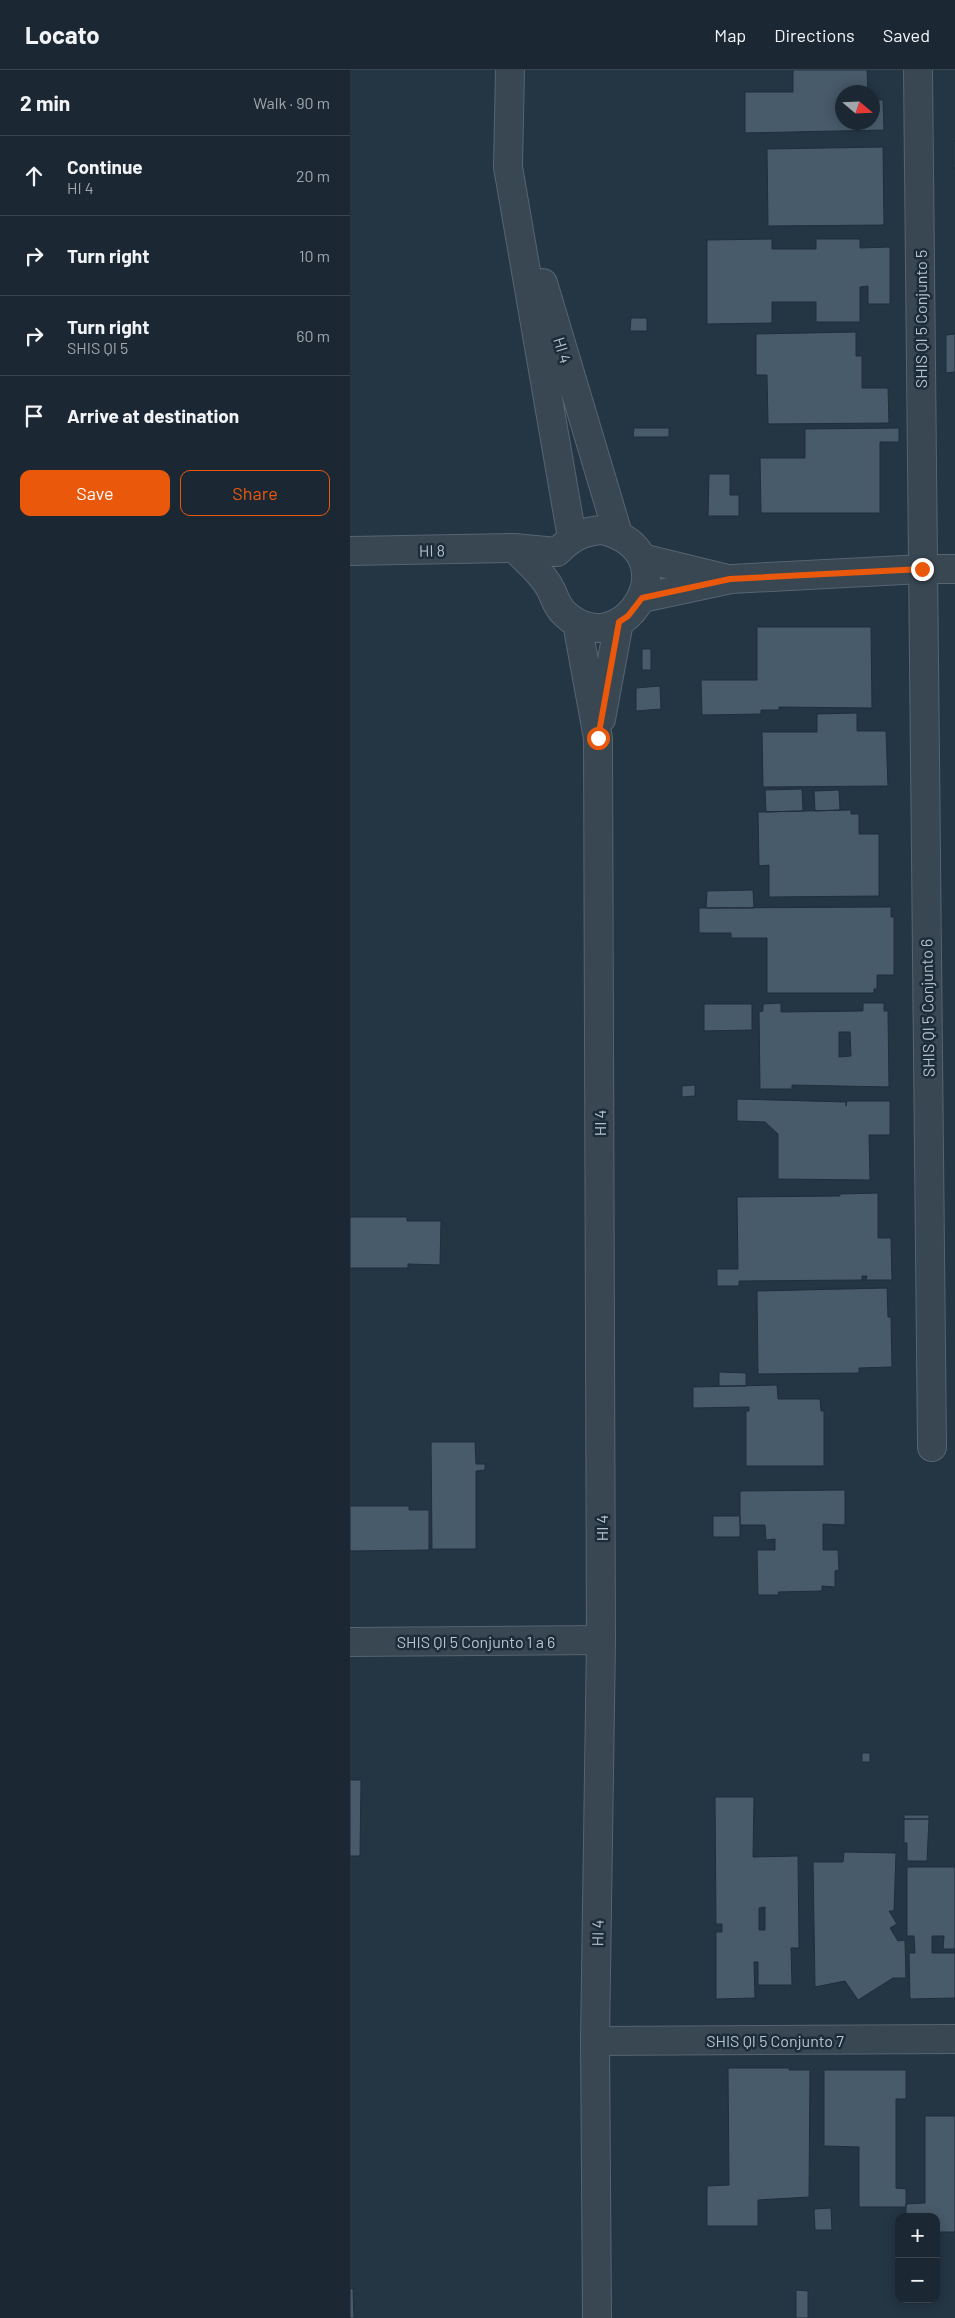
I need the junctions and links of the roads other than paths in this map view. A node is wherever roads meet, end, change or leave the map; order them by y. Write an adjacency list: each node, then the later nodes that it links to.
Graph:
1 (510, 70): 3 (street, HI 4)
2 (918, 70): 9 (street, SHIS QI 5 Conjunto 5)
3 (508, 167): 4 (street, HI 4); 5 (street, HI 4)
4 (618, 534): 5 (street, HI 8); 8 (street)
5 (572, 538): 6 (street, HI 8)
6 (514, 548): 7 (street, HI 8); 13 (street)
7 (350, 551)
8 (642, 558): 11 (street); 12 (street)
9 (922, 569): 10 (street); 11 (street); 16 (street, SHIS QI 5 Conjunto 6)
10 (955, 569)
11 (730, 579): 12 (street)
12 (642, 598): 14 (street)
13 (577, 622): 14 (street); 15 (street, HI 4)
14 (619, 622): 15 (street, HI 4)
15 (598, 738): 17 (street, HI 4)
16 (932, 1447)
17 (601, 1640): 18 (street, SHIS QI 5 Conjunto 1 a 6); 20 (street, HI 4)
18 (350, 1642)
19 (955, 2039): 20 (street, SHIS QI 5 Conjunto 7)
20 (595, 2041): 21 (street, HI 4)
21 (597, 2318)

